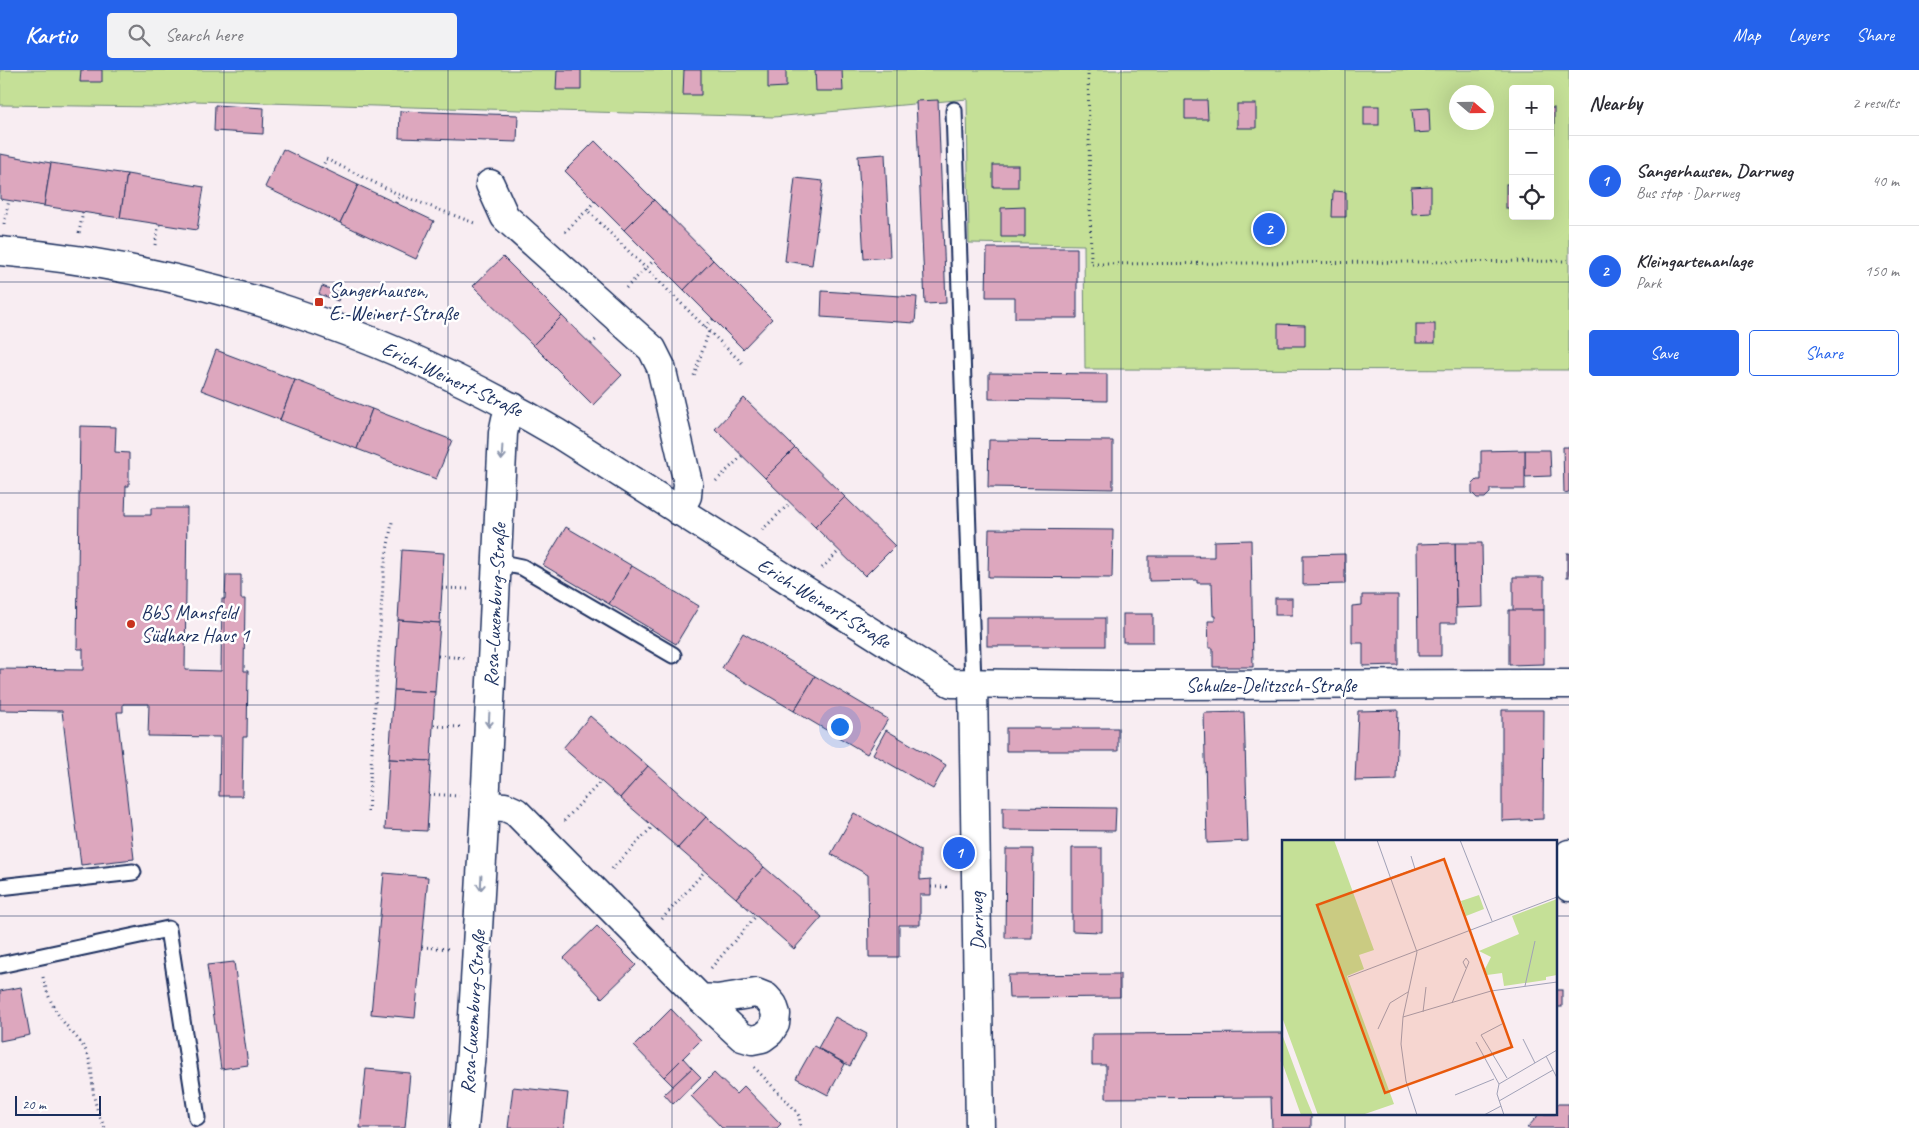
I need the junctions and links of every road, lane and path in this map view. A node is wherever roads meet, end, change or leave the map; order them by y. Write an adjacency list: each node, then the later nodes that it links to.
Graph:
1 (1088, 70): 16 (path)
2 (954, 110): 39 (lane)
3 (322, 168): 5 (path)
4 (490, 184): 18 (street)
5 (400, 195): 8 (path); 11 (path)
6 (9, 200): 13 (path)
7 (595, 201): 17 (path)
8 (396, 203)
9 (83, 212): 12 (path)
10 (159, 224): 14 (path)
11 (482, 226)
12 (79, 235)
13 (2, 238): 24 (street, Erich-Weinert-Straße)
14 (154, 248)
15 (654, 260): 17 (path)
16 (1569, 261)
17 (645, 268): 18 (path); 20 (path)
18 (606, 308): 28 (street)
19 (713, 319): 20 (path)
20 (705, 327): 21 (path)
21 (709, 331): 22 (path); 23 (path)
22 (742, 363)
23 (691, 384)
24 (513, 407): 28 (street, Erich-Weinert-Straße); 32 (street, Rosa-Luxemburg-Straße, one-way to 32)
25 (742, 456): 26 (path)
26 (715, 482)
27 (790, 503): 30 (path)
28 (679, 511): 39 (street, Erich-Weinert-Straße)
29 (392, 522): 46 (path)
30 (760, 533)
31 (839, 551): 33 (path)
32 (497, 562): 36 (lane); 45 (street, Rosa-Luxemburg-Straße, one-way to 45)
33 (820, 571)
34 (442, 588): 35 (path)
35 (470, 589)
36 (673, 655)
37 (438, 656): 38 (path)
38 (466, 658)
39 (973, 684): 40 (street, Schulze-Delitzsch-Straße); 67 (street, Darrweg)
40 (1569, 684)
41 (434, 726): 42 (path)
42 (462, 728)
43 (601, 781): 48 (path)
44 (429, 794): 45 (path)
45 (476, 801): 48 (street); 65 (street, Rosa-Luxemburg-Straße, one-way to 65)
46 (368, 812)
47 (653, 826): 54 (path)
48 (552, 849): 54 (street)
49 (1569, 854): 53 (street)
50 (705, 871): 56 (path)
51 (133, 872): 52 (lane)
52 (0, 887)
53 (1569, 887)
54 (599, 896): 56 (street)
55 (756, 916): 61 (path)
56 (648, 946): 61 (street)
57 (422, 947): 58 (path)
58 (451, 949)
59 (0, 964): 63 (lane)
60 (42, 973): 64 (path)
61 (696, 994): 62 (street); 62 (street)
62 (742, 1037): 66 (path)
63 (197, 1118)
64 (105, 1128)
65 (464, 1128)
66 (801, 1128)
67 (980, 1128)

